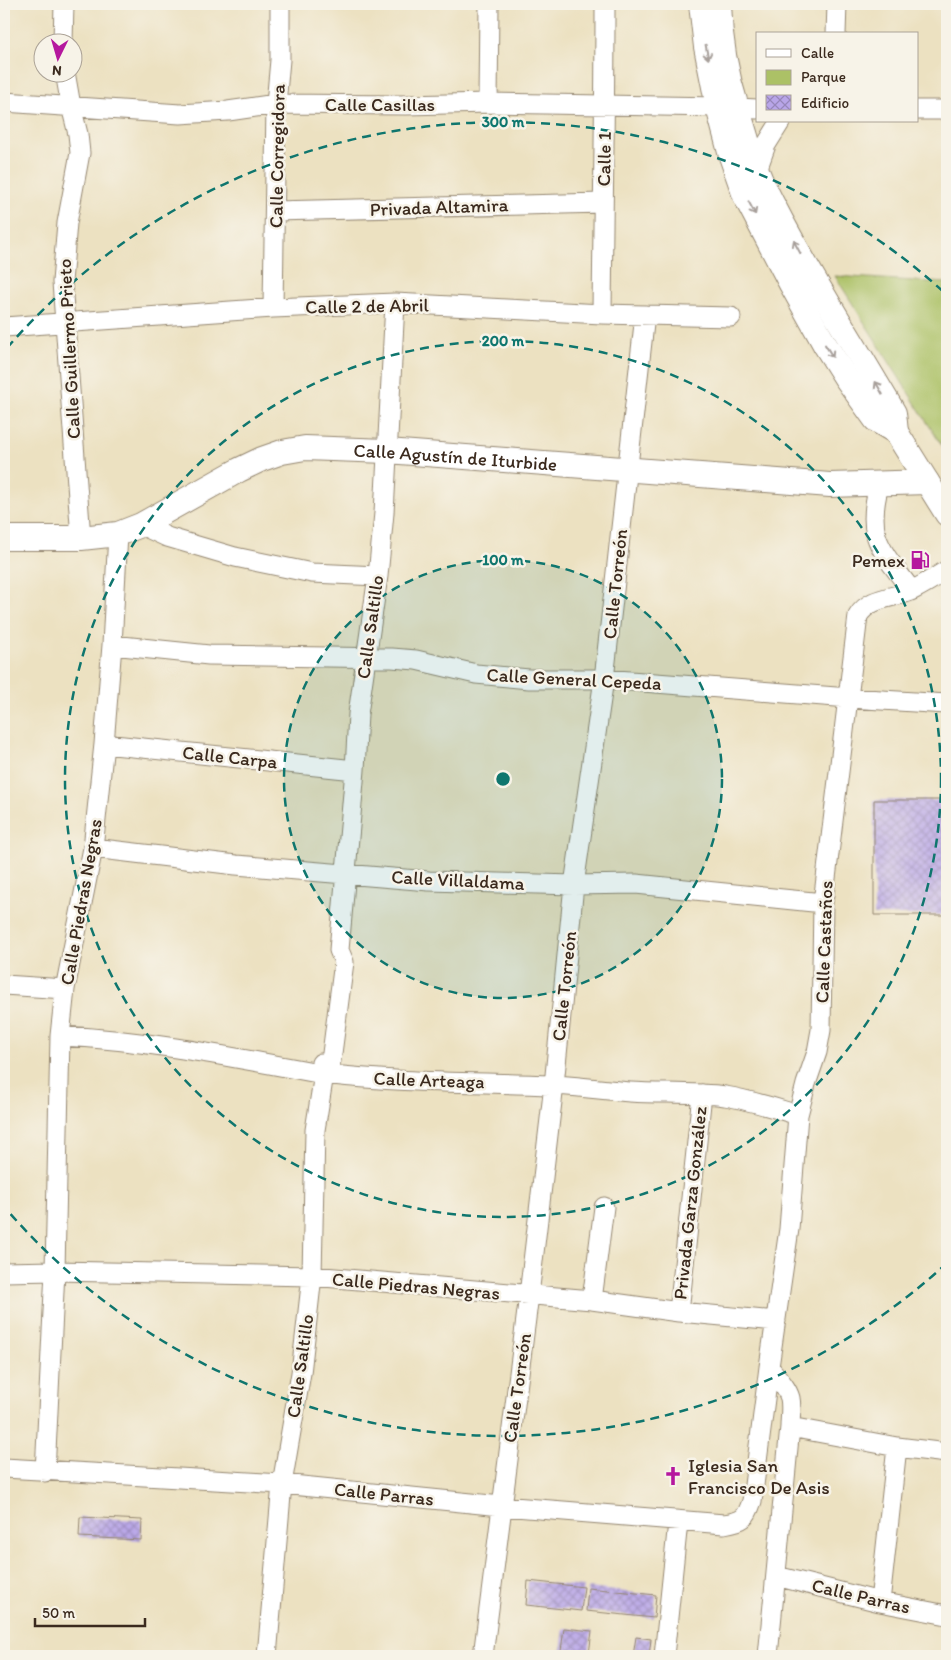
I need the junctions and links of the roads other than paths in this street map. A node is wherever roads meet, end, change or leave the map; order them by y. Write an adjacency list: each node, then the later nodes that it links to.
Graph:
1 (64, 4): 8 (street)
2 (280, 4): 13 (street, Calle Corregidora)
3 (489, 4): 12 (street)
4 (605, 4): 14 (street, Calle 1)
5 (701, 4): 16 (main road, one-way to 16)
6 (719, 4): 16 (main road)
7 (837, 4): 9 (street)
8 (63, 32)
9 (836, 32)
10 (67, 82): 15 (street, Calle Guillermo Prieto)
11 (4, 102): 15 (street, Calle Casillas)
12 (488, 103): 13 (street, Calle Casillas); 14 (street, Calle Casillas)
13 (276, 104): 15 (street, Calle Casillas); 22 (street, Calle Corregidora)
14 (605, 105): 16 (street, Calle Casillas); 21 (street, Calle 1)
15 (71, 106): 28 (street, Calle Guillermo Prieto)
16 (738, 108): 20 (main road); 30 (main road, one-way to 30)
17 (918, 110): 18 (street)
18 (947, 110)
19 (780, 122): 20 (street)
20 (757, 170): 30 (main road, one-way to 20)
21 (603, 203): 22 (street, Privada Altamira); 25 (street, Calle 1)
22 (275, 212): 24 (street, Calle Corregidora)
23 (395, 303): 24 (street, Calle 2 de Abril); 25 (street, Calle 2 de Abril); 31 (street, Calle Saltillo)
24 (273, 308): 28 (street, Calle 2 de Abril)
25 (602, 314): 26 (street, Calle 2 de Abril)
26 (645, 315): 27 (street, Calle 2 de Abril); 32 (street, Calle Torreón)
27 (731, 317)
28 (64, 323): 29 (street, Calle 2 de Abril); 39 (street, Calle Guillermo Prieto)
29 (4, 327)
30 (896, 432): 33 (main road)
31 (387, 451): 32 (main road, Calle Agustín de Iturbide); 36 (main road, Calle Agustín de Iturbide); 41 (street, Calle Saltillo)
32 (627, 470): 34 (main road, Calle Agustín de Iturbide); 45 (street, Calle Torreón)
33 (927, 482): 34 (main road, Calle Agustín de Iturbide); 35 (main road)
34 (879, 484): 42 (street)
35 (947, 514)
36 (141, 525): 37 (main road, Calle Agustín de Iturbide); 41 (street)
37 (118, 534): 39 (main road, Calle Agustín de Iturbide); 43 (street, Calle Piedras Negras)
38 (4, 538): 39 (main road, Calle Agustín de Iturbide)
39 (81, 538)
40 (947, 570): 42 (street, Calle Castaños)
41 (378, 576): 44 (street, Calle Saltillo)
42 (911, 590): 46 (street, Calle Castaños)
43 (112, 644): 44 (street, Calle General Cepeda); 48 (street, Calle Piedras Negras)
44 (366, 658): 45 (street, Calle General Cepeda); 49 (street, Calle Saltillo)
45 (604, 678): 46 (street, Calle General Cepeda); 52 (street, Calle Torreón)
46 (849, 698): 47 (street, Calle General Cepeda); 53 (street, Calle Castaños)
47 (947, 704)
48 (104, 744): 49 (street, Calle Carpa); 50 (street, Calle Piedras Negras)
49 (355, 770): 51 (street, Calle Saltillo)
50 (93, 848): 51 (street, Calle Villaldama); 55 (street, Calle Piedras Negras)
51 (347, 873): 52 (street, Calle Villaldama); 57 (street, Calle Saltillo)
52 (574, 885): 53 (street, Calle Villaldama); 58 (street, Calle Torreón)
53 (823, 903): 60 (street, Calle Castaños)
54 (4, 985): 55 (street)
55 (65, 989): 56 (street, Calle Piedras Negras)
56 (60, 1036): 57 (street, Calle Arteaga); 62 (street, Calle Piedras Negras)
57 (324, 1074): 58 (street, Calle Arteaga); 64 (street, Calle Saltillo)
58 (554, 1085): 59 (street, Calle Arteaga); 65 (street, Calle Torreón)
59 (702, 1094): 60 (street, Calle Arteaga); 67 (street, Privada Garza González)
60 (798, 1115): 68 (street, Calle Castaños)
61 (604, 1207): 66 (street)
62 (54, 1271): 63 (street, Calle Piedras Negras); 64 (street, Calle Piedras Negras); 74 (street, Calle Piedras Negras)
63 (4, 1272)
64 (312, 1276): 65 (street, Calle Piedras Negras); 75 (street, Calle Saltillo)
65 (529, 1295): 66 (street, Calle Piedras Negras); 77 (street, Calle Torreón)
66 (592, 1300): 67 (street, Calle Piedras Negras)
67 (679, 1312): 68 (street, Calle Piedras Negras)
68 (776, 1321): 69 (street, Calle Castaños)
69 (770, 1367): 70 (street); 76 (street, Calle Castaños)
70 (790, 1427): 71 (street); 79 (street)
71 (897, 1447): 72 (street); 80 (street)
72 (947, 1453)
73 (4, 1468): 74 (street, Calle Parras)
74 (45, 1472): 75 (street, Calle Parras)
75 (282, 1484): 77 (street, Calle Parras); 82 (street, Calle Saltillo)
76 (752, 1501): 78 (street, Calle Parras)
77 (501, 1506): 78 (street, Calle Parras); 83 (street, Calle Torreón)
78 (678, 1522): 84 (street)
79 (776, 1576): 80 (street, Calle Parras); 85 (street)
80 (880, 1602): 81 (street, Calle Parras)
81 (947, 1615)
82 (267, 1656)
83 (482, 1656)
84 (664, 1656)
85 (768, 1656)

